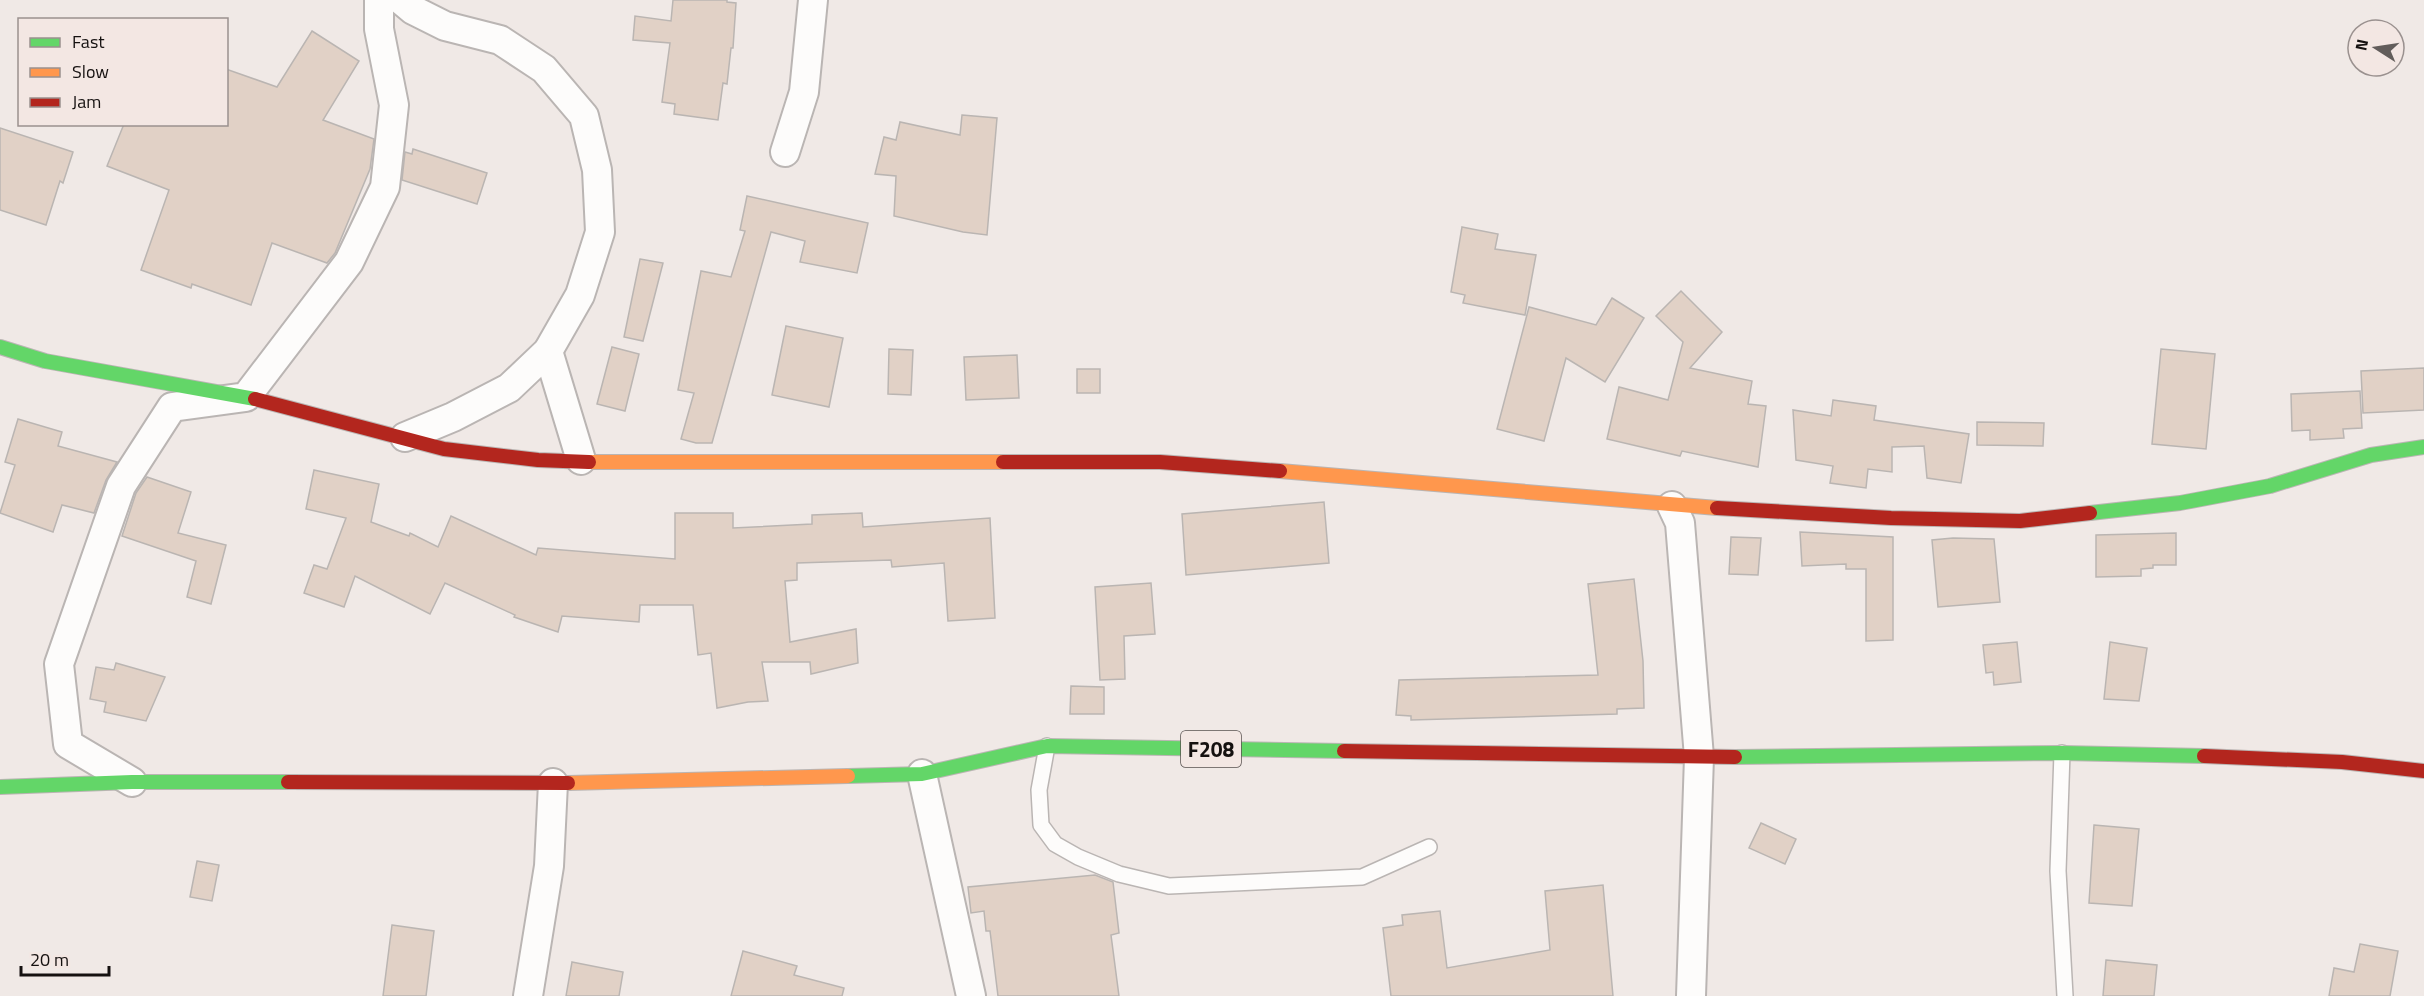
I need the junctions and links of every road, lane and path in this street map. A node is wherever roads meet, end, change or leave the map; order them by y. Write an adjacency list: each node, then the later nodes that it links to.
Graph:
1 (379, 0): 7 (street)
2 (401, 0): 6 (street)
3 (813, 0): 4 (street)
4 (785, 152)
5 (0, 347): 7 (street)
6 (548, 351): 8 (street); 10 (street)
7 (246, 397): 8 (street); 17 (street)
8 (405, 437): 10 (street)
9 (2424, 447): 11 (street)
10 (581, 460): 11 (street)
11 (1672, 506): 14 (street)
12 (1047, 746): 14 (street, F208); 16 (street, F208); 20 (lane)
13 (2062, 753): 14 (street, F208); 15 (street, F208); 24 (lane)
14 (1699, 757): 23 (street)
15 (2424, 771)
16 (922, 774): 18 (street, F208); 22 (street)
17 (132, 782): 18 (street, F208); 19 (street, F208)
18 (553, 783): 21 (street)
19 (0, 787)
20 (1429, 847)
21 (528, 996)
22 (972, 996)
23 (1690, 996)
24 (2065, 996)

